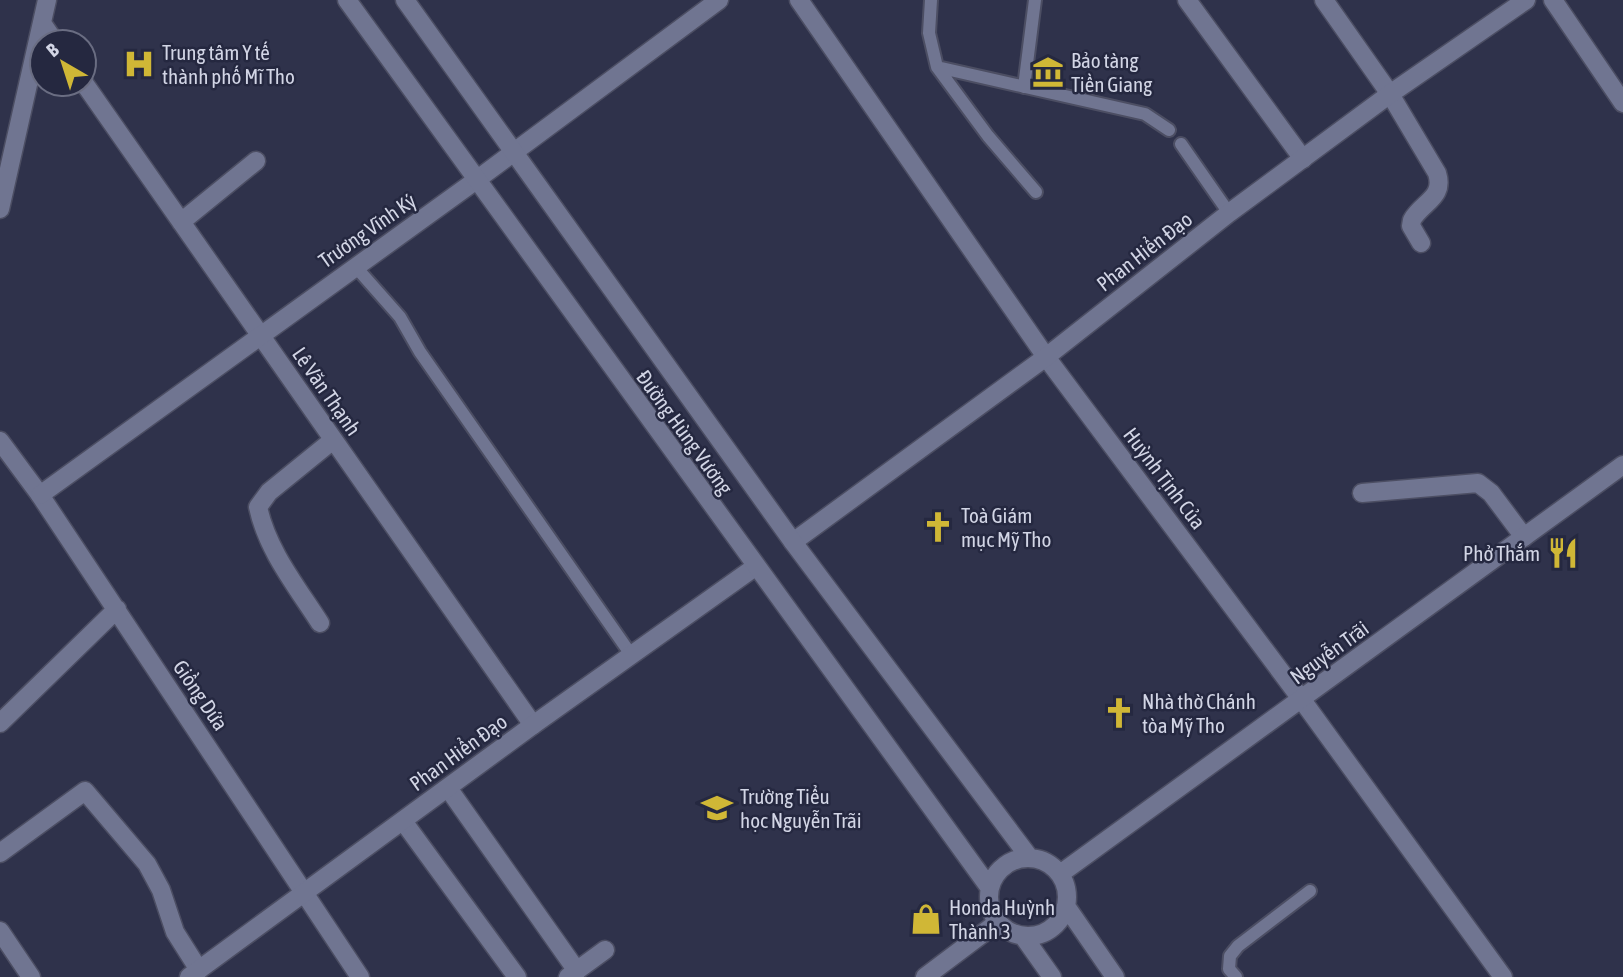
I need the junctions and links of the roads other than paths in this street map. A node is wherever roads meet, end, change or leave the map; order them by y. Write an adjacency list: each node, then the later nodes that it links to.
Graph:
1 (47, 0): 12 (street)
2 (347, 0): 24 (street, Đường Hùng Vương)
3 (405, 0): 21 (street, Đường Hùng Vương)
4 (719, 0): 21 (street, Trương Vĩnh Ký)
5 (800, 0): 32 (street, Huỳnh Tịnh Của)
6 (931, 0): 14 (lane)
7 (1035, 0): 15 (lane)
8 (1187, 0): 22 (street)
9 (1324, 0): 16 (street)
10 (1526, 0): 16 (street, Phan Hiển Đạo)
11 (1553, 0): 18 (street)
12 (42, 23): 13 (street); 26 (street)
13 (45, 28)
14 (937, 67): 15 (lane); 25 (lane)
15 (1024, 87): 19 (lane)
16 (1390, 94): 22 (street, Phan Hiển Đạo); 29 (street)
17 (94, 98): 28 (street, Lê Văn Thạnh)
18 (1623, 103)
19 (1168, 130)
20 (1181, 145): 27 (lane)
21 (514, 152): 24 (street, Trương Vĩnh Ký); 39 (street, Đường Hùng Vương)
22 (1303, 159): 27 (street, Phan Hiển Đạo)
23 (256, 160): 28 (street)
24 (475, 181): 30 (street, Trương Vĩnh Ký); 40 (street, Đường Hùng Vương)
25 (1036, 192)
26 (0, 209)
27 (1229, 213): 32 (street, Phan Hiển Đạo)
28 (181, 222): 31 (street, Lê Văn Thạnh)
29 (1421, 243)
30 (355, 266): 31 (street, Trương Vĩnh Ký); 43 (lane)
31 (260, 336): 33 (street, Lê Văn Thạnh); 37 (street, Trương Vĩnh Ký)
32 (1046, 357): 39 (street, Phan Hiển Đạo); 44 (street, Huỳnh Tịnh Của)
33 (333, 440): 42 (street); 46 (street, Lê Văn Thạnh)
34 (0, 441): 37 (street, Giồng Dứa)
35 (1623, 465): 38 (street, Nguyễn Trãi)
36 (1362, 493): 38 (street)
37 (40, 495): 41 (street, Giồng Dứa)
38 (1524, 537): 44 (street, Nguyễn Trãi)
39 (793, 542): 50 (street, Đường Hùng Vương)
40 (755, 567): 43 (street, Phan Hiển Đạo); 52 (street, Đường Hùng Vương)
41 (117, 609): 45 (street); 54 (street, Giồng Dứa)
42 (320, 623)
43 (632, 656): 46 (street, Phan Hiển Đạo)
44 (1302, 700): 51 (street, Nguyễn Trãi); 69 (street, Huỳnh Tịnh Của)
45 (0, 723)
46 (533, 725): 47 (street, Phan Hiển Đạo)
47 (448, 788): 48 (street, Phan Hiển Đạo); 61 (street)
48 (403, 821): 54 (street, Phan Hiển Đạo); 64 (street)
49 (0, 853): 60 (street)
50 (1029, 857): 51 (street); 52 (street)
51 (1060, 874): 55 (street)
52 (989, 887): 56 (street)
53 (1310, 891): 68 (lane)
54 (304, 892): 60 (street, Phan Hiển Đạo); 63 (street, Giồng Dứa)
55 (1066, 905): 58 (street); 67 (street)
56 (998, 922): 58 (street); 65 (street)
57 (0, 931): 62 (street)
58 (1023, 936): 66 (street)
59 (605, 950): 61 (street)
60 (195, 974)
61 (573, 974)
62 (31, 977)
63 (360, 977)
64 (517, 977)
65 (925, 977)
66 (1052, 977)
67 (1115, 977)
68 (1236, 977)
69 (1503, 977)

